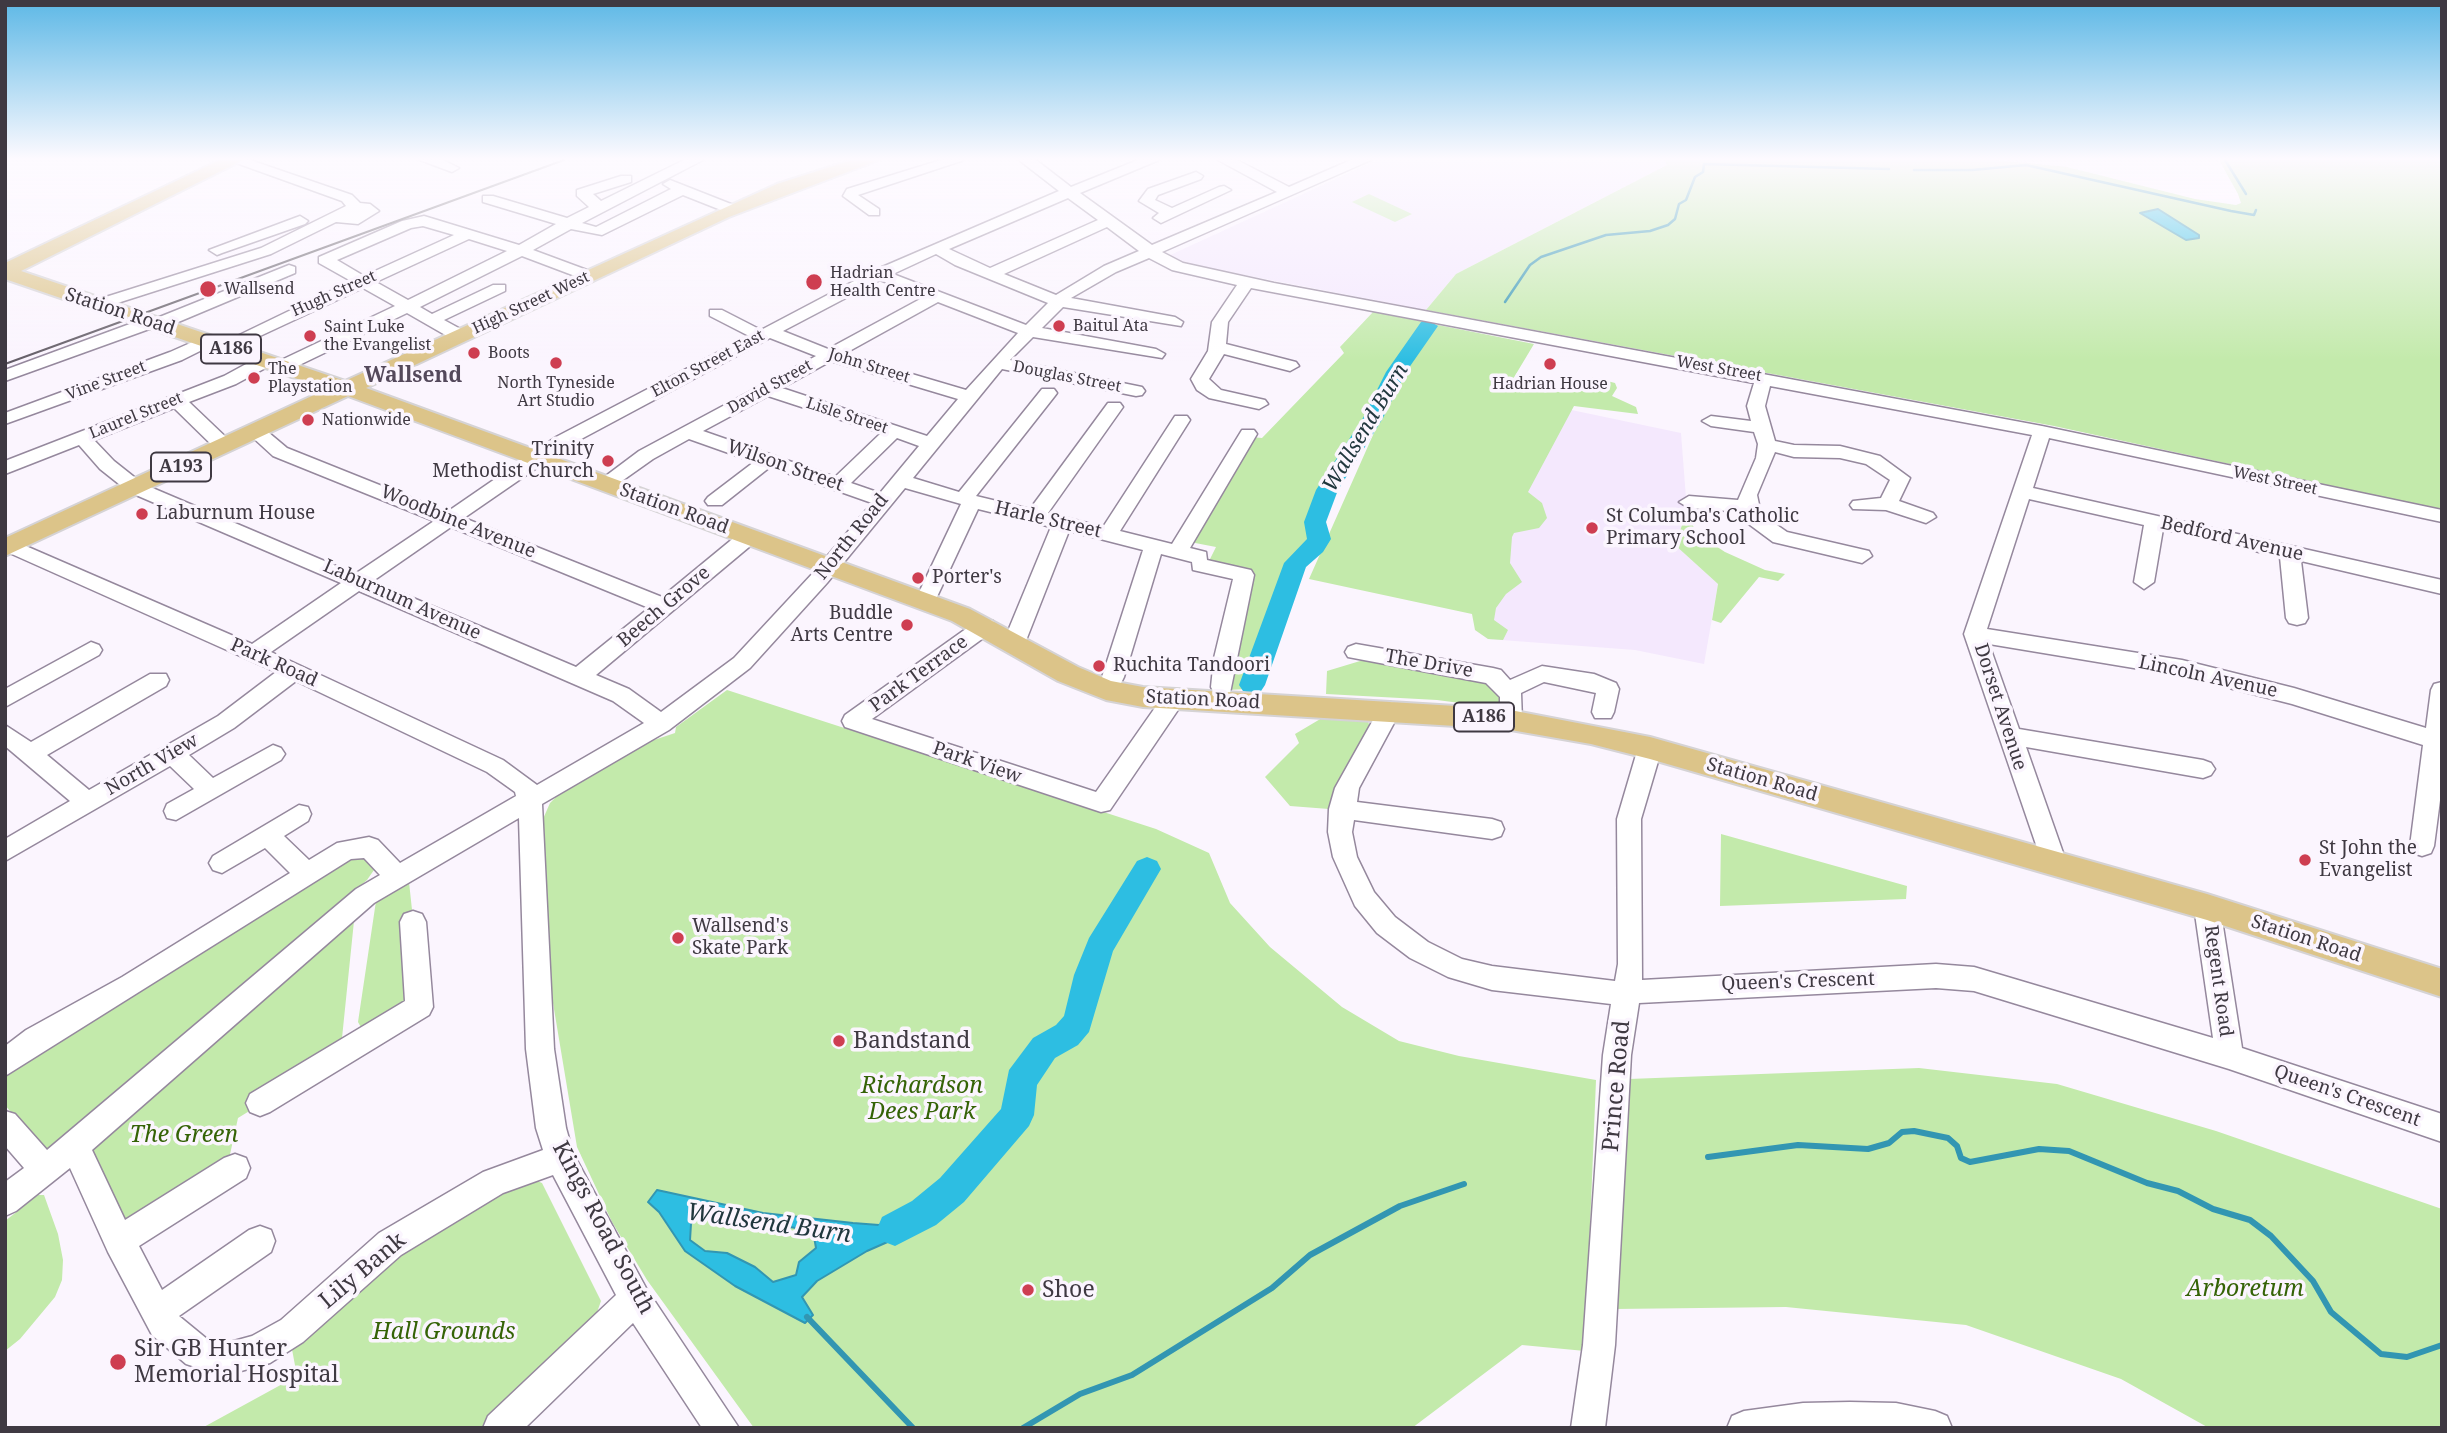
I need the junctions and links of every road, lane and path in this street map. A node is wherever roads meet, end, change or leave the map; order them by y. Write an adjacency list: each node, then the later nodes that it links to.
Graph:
1 (96, 227): 19 (main road)
2 (285, 227): 20 (street)
3 (329, 227): 29 (street)
4 (405, 227): 24 (street)
5 (441, 227): 14 (street)
6 (560, 227): 16 (street)
7 (583, 227): 8 (street)
8 (607, 227)
9 (693, 227): 23 (main road, High Street West / A193)
10 (987, 227): 15 (street, Elton Street East)
11 (1095, 227): 22 (street)
12 (1116, 227): 17 (street, West Street)
13 (1212, 227): 17 (street, North Road)
14 (468, 234): 16 (street); 24 (street, Hugh Street)
15 (936, 248): 21 (street, Elton Street East); 22 (street)
16 (520, 250): 23 (street); 30 (street)
17 (1152, 253): 25 (street, West Street); 28 (street, North Road)
18 (289, 270): 34 (street)
19 (5, 271): 29 (main road, Station Road / A186)
20 (155, 272)
21 (879, 274): 27 (street); 36 (street, Elton Street East)
22 (990, 274): 28 (street)
23 (589, 276): 37 (main road, High Street West / A193)
24 (362, 281): 30 (street); 38 (street, Hugh Street)
25 (1247, 282): 40 (street); 47 (street, West Street)
26 (499, 288): 32 (street)
27 (938, 296): 35 (street); 41 (street, David Street)
28 (1058, 301): 33 (street); 35 (street, North Road)
29 (106, 306): 34 (main road, Station Road / A186)
30 (408, 306): 32 (street); 44 (street, Laurel Street)
31 (716, 313): 36 (street, John Street)
32 (432, 320): 37 (street)
33 (1175, 322)
34 (155, 323): 39 (main road, Station Road / A186); 46 (street)
35 (1028, 331): 42 (street); 43 (street, North Road)
36 (766, 334): 41 (street, John Street); 67 (street, Elton Street East)
37 (460, 336): 48 (main road, High Street West / A193)
38 (239, 339)
39 (206, 341): 44 (main road, Station Road / A186); 55 (street, Vine Street)
40 (1218, 346): 45 (street); 52 (street)
41 (829, 355): 49 (street, David Street); 51 (street, John Street)
42 (1073, 359): 42 (street, Douglas Street); 43 (street, Douglas Street)
43 (998, 363): 51 (street, North Road)
44 (273, 364): 48 (main road, Station Road / A186); 53 (street, Laurel Street)
45 (1290, 366)
46 (5, 376)
47 (1764, 377): 59 (street, West Street); 63 (street)
48 (349, 388): 58 (main road, A193); 67 (main road, Station Road / A186)
49 (766, 389): 60 (street, David Street); 61 (street, Lisle Street)
50 (1048, 393): 76 (street)
51 (969, 397): 65 (street, North Road)
52 (1251, 398)
53 (176, 400): 64 (street, Laurel Street); 66 (street)
54 (1114, 407): 83 (street)
55 (5, 419)
56 (1181, 421): 88 (street)
57 (1704, 422): 63 (street)
58 (256, 431): 66 (main road, A193); 85 (street, Woodbine Avenue)
59 (2042, 431): 74 (street, Dorset Avenue); 82 (street, West Street)
60 (687, 432): 68 (street, Wilson Street); 71 (street, David Street)
61 (893, 432): 65 (street, Lisle Street); 72 (street)
62 (1248, 434): 92 (street)
63 (1765, 436): 79 (street); 81 (street)
64 (82, 437): 69 (street, Laurel Street); 73 (street)
65 (929, 443): 70 (street, North Road)
66 (225, 446): 73 (main road, A193)
67 (538, 457): 71 (main road, Station Road / A186); 85 (street, Elton Street East)
68 (765, 460): 72 (street, Wilson Street); 77 (street)
69 (5, 468)
70 (898, 480): 75 (street, North Road); 76 (street, Harle Street)
71 (605, 484): 89 (main road, Station Road / A186)
72 (839, 484): 75 (street, Wilson Street)
73 (136, 488): 90 (main road, A193); 96 (street, Laburnum Avenue)
74 (2022, 491): 86 (street, Bedford Avenue); 103 (street, Dorset Avenue)
75 (882, 500): 95 (street, North Road)
76 (968, 500): 83 (street, Harle Street); 99 (street)
77 (716, 502)
78 (1689, 502): 81 (street)
79 (1888, 504): 80 (street); 84 (street)
80 (1860, 505)
81 (1748, 507): 94 (street)
82 (2442, 516)
83 (1035, 517): 87 (street, Harle Street)
84 (1926, 517)
85 (450, 518): 96 (street, Elton Street East); 100 (street, Woodbine Avenue)
86 (2154, 522): 93 (street, Bedford Avenue); 97 (street)
87 (1062, 523): 88 (street, Harle Street); 104 (street)
88 (1108, 534): 91 (street, Harle Street)
89 (748, 537): 95 (main road, Station Road / A186); 100 (street, Beech Grove)
90 (7, 545): 107 (street, Park Road)
91 (1154, 545): 92 (street, Harle Street); 110 (street)
92 (1178, 551): 112 (street, Harle Street)
93 (2290, 553): 98 (street, Bedford Avenue); 101 (street)
94 (1862, 556)
95 (828, 568): 99 (main road, Station Road / A186); 121 (street, North Road)
96 (358, 580): 107 (street, Elton Street East); 109 (street, Laburnum Avenue)
97 (2144, 582)
98 (2442, 587)
99 (925, 601): 102 (main road, Station Road / A186)
100 (665, 606): 109 (street, Beech Grove)
101 (2297, 618)
102 (985, 626): 104 (main road, Station Road / A186); 120 (street, Park Terrace)
103 (1975, 634): 123 (street, Dorset Avenue); 124 (street, Lincoln Avenue)
104 (1014, 643): 115 (main road, Station Road / A186)
105 (92, 650): 116 (street)
106 (1356, 652): 113 (street, The Drive)
107 (253, 654): 108 (street, Park Road)
108 (293, 671): 126 (street, North View); 131 (street, Park Road)
109 (579, 677): 121 (street, Laburnum Avenue)
110 (1113, 677)
111 (158, 680): 128 (street)
112 (1223, 687)
113 (1509, 690): 118 (street); 119 (street)
114 (2442, 690): 124 (street)
115 (1174, 698): 117 (main road, Station Road / A186); 120 (street, Park View)
116 (5, 699)
117 (1390, 710): 119 (main road, Station Road / A186); 133 (street, Queen's Crescent)
118 (1603, 712)
119 (1511, 720): 125 (main road, Station Road / A186)
120 (853, 721)
121 (661, 724): 131 (street, North Road)
122 (5, 733): 128 (street)
123 (2010, 736): 129 (street); 141 (street, Dorset Avenue)
124 (2435, 740): 138 (street)
125 (1650, 748): 141 (main road, Station Road / A186); 147 (street, Prince Road)
126 (172, 753): 130 (street); 132 (street, North View)
127 (272, 753): 130 (street)
128 (30, 754): 132 (street)
129 (2203, 769)
130 (211, 790): 134 (street)
131 (531, 799): 143 (street, North Road); 154 (street, Kings Road South)
132 (87, 802): 139 (street, North View)
133 (1341, 809): 136 (street); 147 (street, Queen's Crescent)
134 (176, 811)
135 (299, 814): 137 (street)
136 (1492, 829)
137 (267, 834): 140 (street); 142 (street)
138 (2422, 846)
139 (5, 851)
140 (222, 863)
141 (2054, 864): 144 (main road, Station Road / A186)
142 (307, 874): 143 (street); 149 (street)
143 (396, 876): 153 (street)
144 (2207, 907): 146 (main road, Station Road / A186); 148 (street, Regent Road)
145 (412, 922): 150 (street)
146 (2442, 983)
147 (1627, 992): 148 (street, Queen's Crescent); 164 (street, Prince Road)
148 (2229, 1056): 152 (street, Queen's Crescent)
149 (5, 1063)
150 (260, 1103)
151 (5, 1124): 156 (street)
152 (2442, 1128)
153 (75, 1146): 156 (street); 158 (street, Lily Bank)
154 (560, 1158): 160 (street, Kings Road South); 161 (street, Lily Bank)
155 (235, 1168): 158 (street)
156 (45, 1170): 157 (street)
157 (5, 1201)
158 (119, 1241): 161 (street, Lily Bank)
159 (260, 1241): 161 (street)
160 (635, 1299): 162 (street); 163 (street, Kings Road South)
161 (157, 1312)
162 (500, 1428)
163 (722, 1428)
164 (1588, 1428)
165 (1744, 1428): 166 (street)
166 (1935, 1428)

